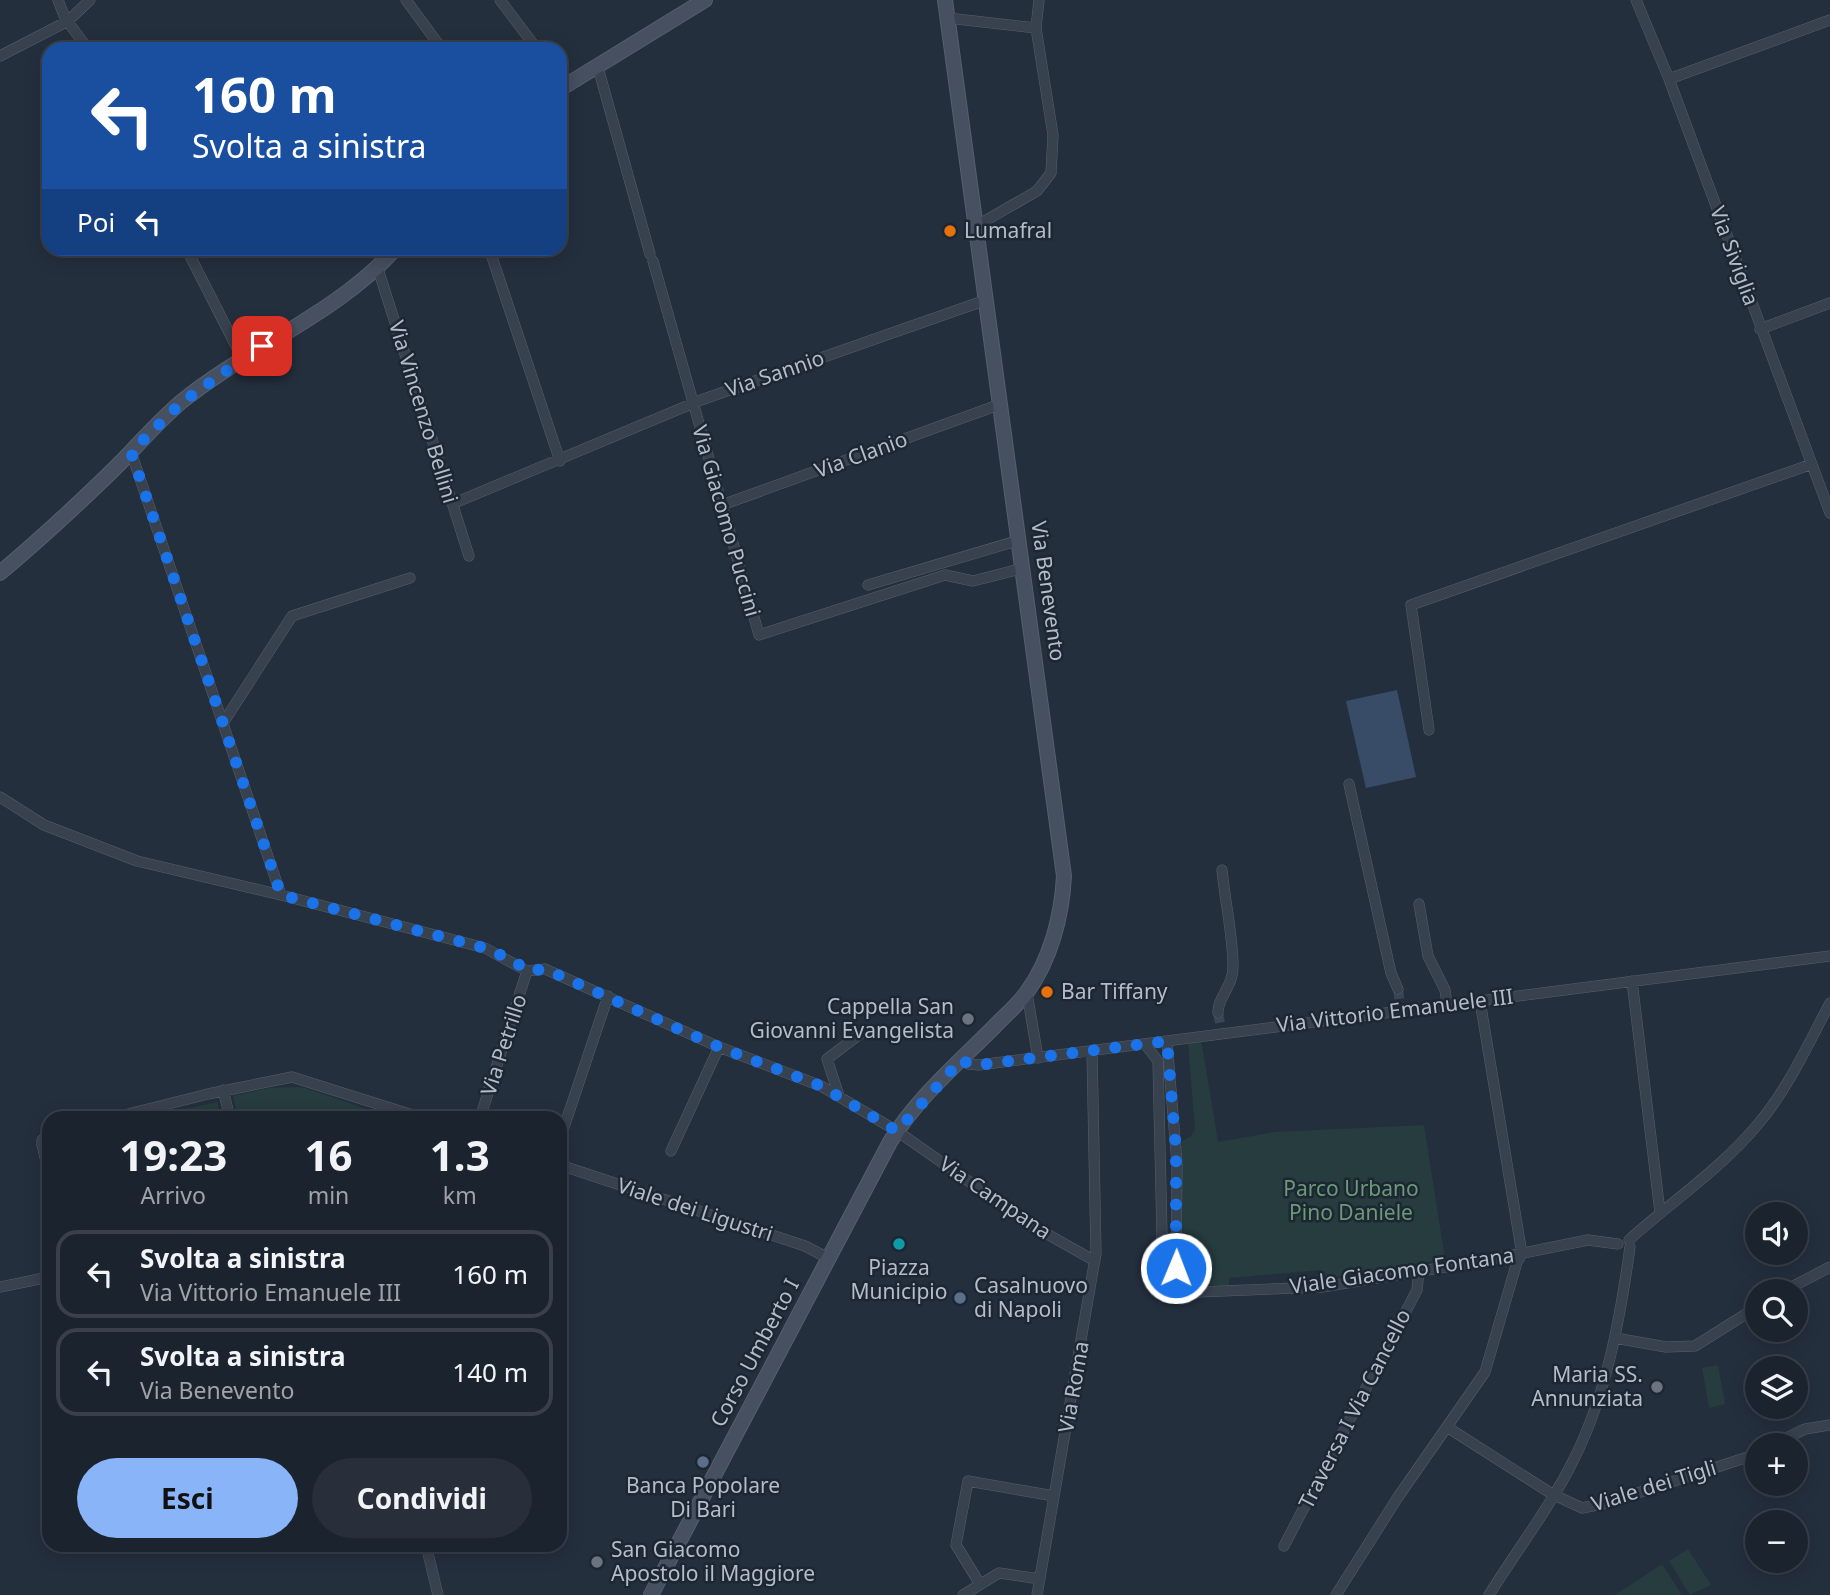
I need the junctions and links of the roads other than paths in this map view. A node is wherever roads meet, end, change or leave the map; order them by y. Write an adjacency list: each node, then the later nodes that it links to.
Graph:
1 (58, 0): 11 (street)
2 (90, 0): 11 (street)
3 (406, 0): 14 (street)
4 (500, 0): 15 (street)
5 (705, 0): 17 (main road)
6 (945, 0): 9 (main road, Via Benevento)
7 (1039, 0): 12 (street)
8 (1636, 0): 18 (street, Via Siviglia)
9 (947, 18): 12 (street); 20 (main road, Via Benevento)
10 (1830, 20): 18 (street)
11 (68, 21): 13 (street); 16 (street)
12 (1036, 28): 20 (street)
13 (83, 42)
14 (437, 42)
15 (532, 42)
16 (0, 57)
17 (597, 64): 19 (main road); 29 (street, Via Giacomo Puccini)
18 (1670, 79): 27 (street, Via Siviglia)
19 (567, 82)
20 (976, 226): 25 (main road, Via Benevento)
21 (190, 256): 28 (street)
22 (389, 256): 24 (main road)
23 (492, 256): 32 (street)
24 (378, 268): 28 (main road); 34 (street, Via Vincenzo Bellini)
25 (986, 300): 29 (street, Via Sannio); 30 (main road, Via Benevento)
26 (1830, 303): 27 (street)
27 (1760, 329): 33 (street, Via Siviglia)
28 (242, 358): 31 (main road)
29 (693, 404): 32 (street, Via Sannio); 35 (street, Via Giacomo Puccini)
30 (1001, 404): 35 (street, Via Clanio); 37 (main road, Via Benevento)
31 (131, 452): 40 (main road); 43 (street)
32 (561, 461): 34 (street, Via Sannio)
33 (1812, 464): 36 (street, Via Siviglia); 44 (street)
34 (452, 504): 38 (street, Via Vincenzo Bellini)
35 (722, 505): 39 (street, Via Giacomo Puccini)
36 (1830, 513)
37 (1020, 540): 39 (main road, Via Benevento); 42 (street)
38 (469, 556)
39 (1024, 568): 54 (main road, Via Benevento)
40 (0, 573)
41 (410, 578): 43 (street)
42 (868, 585)
43 (223, 723): 48 (street)
44 (1429, 730)
45 (1349, 784): 53 (street)
46 (0, 797): 48 (street)
47 (1222, 870): 59 (street)
48 (281, 895): 51 (street)
49 (1419, 904): 58 (street)
50 (1830, 956): 52 (street, Via Vittorio Emanuele III)
51 (527, 971): 55 (street, Via Campana); 72 (street, Via Petrillo)
52 (1632, 981): 56 (street, Via Vittorio Emanuele III); 77 (street)
53 (1398, 989)
54 (1027, 993): 65 (street); 66 (main road, Via Benevento)
55 (608, 996): 63 (street, Via Campana); 73 (street)
56 (1480, 1002): 58 (street, Via Vittorio Emanuele III); 79 (street)
57 (1830, 1003): 77 (street)
58 (1447, 1004): 61 (street, Via Vittorio Emanuele III)
59 (1218, 1013)
60 (860, 1034): 68 (street)
61 (1167, 1041): 62 (street, Via Vittorio Emanuele III); 87 (street)
62 (1145, 1044): 64 (street, Via Vittorio Emanuele III); 87 (street)
63 (719, 1047): 68 (street, Via Campana); 75 (street)
64 (1092, 1051): 65 (street, Via Vittorio Emanuele III); 81 (street, Via Roma)
65 (1038, 1058): 66 (street, Via Vittorio Emanuele III)
66 (962, 1059): 74 (main road, Via Benevento)
67 (223, 1090): 69 (street); 70 (street); 71 (street)
68 (839, 1096): 74 (street, Via Campana)
69 (140, 1111)
70 (228, 1111)
71 (400, 1111)
72 (482, 1111)
73 (567, 1118)
74 (897, 1131): 80 (main road, Corso Umberto I); 81 (street, Via Campana)
75 (671, 1152)
76 (567, 1167): 80 (street, Viale dei Ligustri)
77 (1660, 1212): 78 (street)
78 (1630, 1243): 79 (street, Viale Giacomo Fontana); 89 (street)
79 (1522, 1254): 83 (street, Viale Giacomo Fontana); 91 (street)
80 (828, 1258): 101 (main road, Corso Umberto I)
81 (1095, 1261): 95 (street, Via Roma)
82 (1830, 1267): 85 (street)
83 (1419, 1270): 87 (street, Viale Giacomo Fontana); 96 (street, Traversa I Via Cancello)
84 (42, 1278): 86 (street)
85 (1807, 1279)
86 (0, 1287)
87 (1186, 1291)
88 (1745, 1315): 89 (street)
89 (1615, 1338): 94 (street)
90 (1830, 1425): 92 (street)
91 (1447, 1427): 94 (street, Viale dei Tigli); 104 (street)
92 (1797, 1433)
93 (1745, 1458): 94 (street, Viale dei Tigli)
94 (1552, 1494): 105 (street)
95 (1054, 1496): 98 (street, Via Roma); 99 (street)
96 (1284, 1546)
97 (428, 1552): 100 (street)
98 (1040, 1579): 99 (street); 103 (street, Via Roma)
99 (980, 1584): 102 (street)
100 (438, 1595)
101 (651, 1595)
102 (963, 1595)
103 (1037, 1595)
104 (1336, 1595)
105 (1489, 1595)

